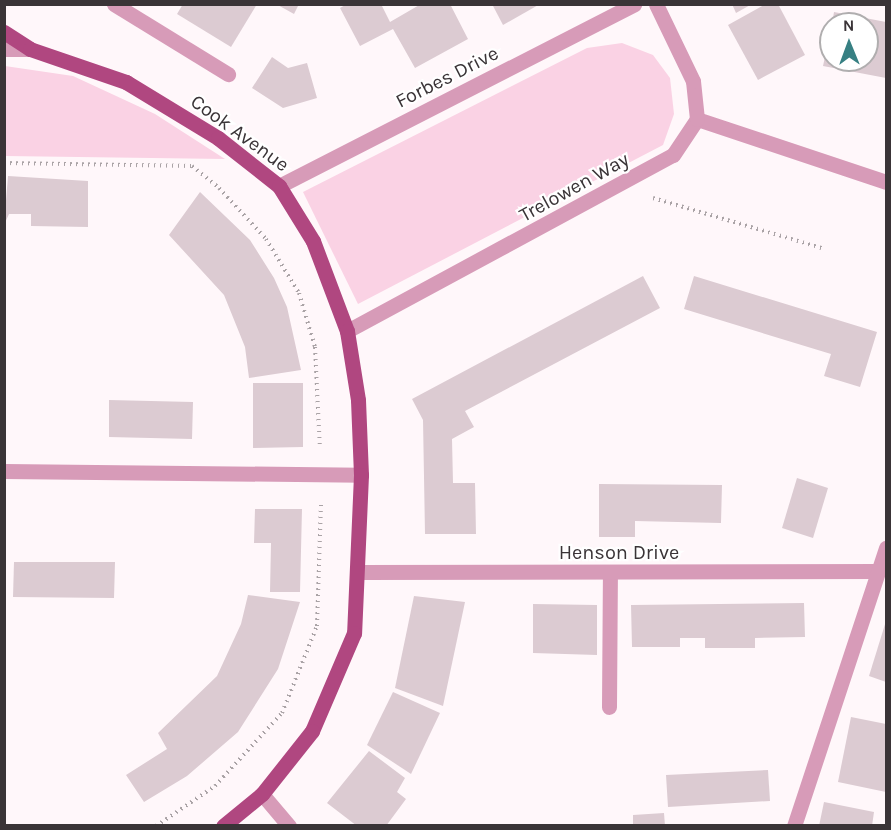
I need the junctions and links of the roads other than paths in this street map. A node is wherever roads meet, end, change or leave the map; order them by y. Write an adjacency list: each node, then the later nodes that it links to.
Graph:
1 (114, 4): 7 (street)
2 (634, 4): 10 (street, Forbes Drive)
3 (656, 4): 8 (street)
4 (4, 32): 6 (main road, Cook Avenue)
5 (4, 49): 6 (street, Cook Avenue)
6 (30, 49): 10 (main road, Cook Avenue)
7 (228, 74)
8 (697, 119): 9 (street); 11 (street, Trelowen Way)
9 (886, 182)
10 (279, 186): 11 (main road, Cook Avenue)
11 (347, 331): 13 (main road, Cook Avenue)
12 (4, 471): 13 (street)
13 (361, 475): 16 (main road, Cook Avenue)
14 (886, 548): 15 (street)
15 (879, 571): 17 (street, Henson Drive); 22 (street)
16 (359, 572): 17 (street, Henson Drive); 19 (main road, Cook Avenue)
17 (610, 574): 18 (street)
18 (609, 707)
19 (262, 794): 20 (main road, Cook Avenue); 21 (street)
20 (223, 825)
21 (289, 825)
22 (794, 825)

